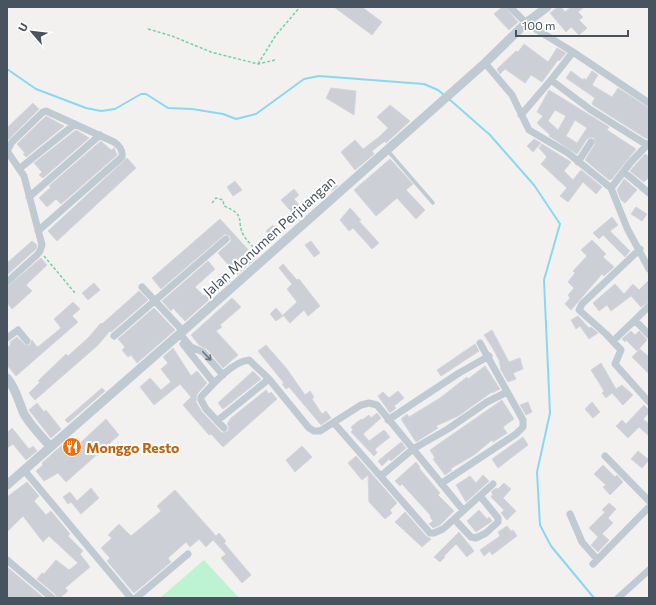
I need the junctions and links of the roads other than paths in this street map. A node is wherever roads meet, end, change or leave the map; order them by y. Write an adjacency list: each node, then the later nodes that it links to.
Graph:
1 (510, 7): 3 (street)
2 (547, 7): 3 (street, Jalan Monumen Perjuangan)
3 (526, 23): 4 (street); 5 (street, Jalan Monumen Perjuangan)
4 (573, 52): 6 (street); 7 (street)
5 (485, 63): 8 (street); 13 (street, Jalan Monumen Perjuangan)
6 (551, 80): 8 (street); 12 (street)
7 (649, 103)
8 (521, 114): 15 (street)
9 (75, 124): 10 (street); 14 (street); 16 (street)
10 (100, 135): 20 (street); 22 (street)
11 (591, 142): 15 (street)
12 (648, 144): 17 (street)
13 (387, 150): 21 (lane); 31 (street, Jalan Monumen Perjuangan)
14 (7, 151): 16 (street)
15 (578, 162): 18 (street)
16 (19, 169): 20 (street)
17 (624, 172): 18 (street); 19 (street)
18 (611, 188): 24 (street)
19 (649, 193)
20 (29, 197): 22 (street)
21 (433, 203)
22 (38, 231): 26 (street)
23 (226, 239): 28 (street)
24 (640, 249): 25 (street); 36 (street)
25 (649, 269)
26 (7, 282)
27 (142, 287): 28 (street)
28 (155, 300): 31 (street); 33 (street)
29 (649, 306): 30 (street)
30 (635, 320): 32 (street); 36 (street)
31 (180, 334): 39 (street, one-way to 39); 42 (street); 49 (street, Jalan Monumen Perjuangan)
32 (649, 335)
33 (114, 336)
34 (7, 338): 35 (street)
35 (27, 341)
36 (613, 341): 44 (street)
37 (480, 343): 38 (street)
38 (489, 356): 43 (street); 45 (street)
39 (223, 375): 41 (street); 42 (street)
40 (7, 378): 49 (street)
41 (269, 379): 46 (street); 47 (street)
42 (214, 383): 46 (street)
43 (507, 392): 50 (street); 54 (street)
44 (649, 402)
45 (388, 420): 47 (street); 50 (street)
46 (217, 421): 48 (street)
47 (334, 423): 53 (street)
48 (224, 428)
49 (50, 446): 52 (street, Jalan Monumen Perjuangan)
50 (413, 448): 53 (street); 54 (street)
51 (605, 456): 58 (street)
52 (24, 470): 56 (street, Jalan Monumen Perjuangan); 67 (street)
53 (382, 475): 62 (street)
54 (442, 483): 60 (street)
55 (493, 484): 57 (street)
56 (7, 485)
57 (480, 497): 60 (street); 62 (street)
58 (649, 501)
59 (649, 507): 61 (street)
60 (463, 510): 62 (street)
61 (570, 514)
62 (455, 520)
63 (188, 554): 68 (street)
64 (7, 560): 66 (street)
65 (649, 570): 69 (street)
66 (52, 598)
67 (130, 598)
68 (136, 598)
69 (618, 598)

